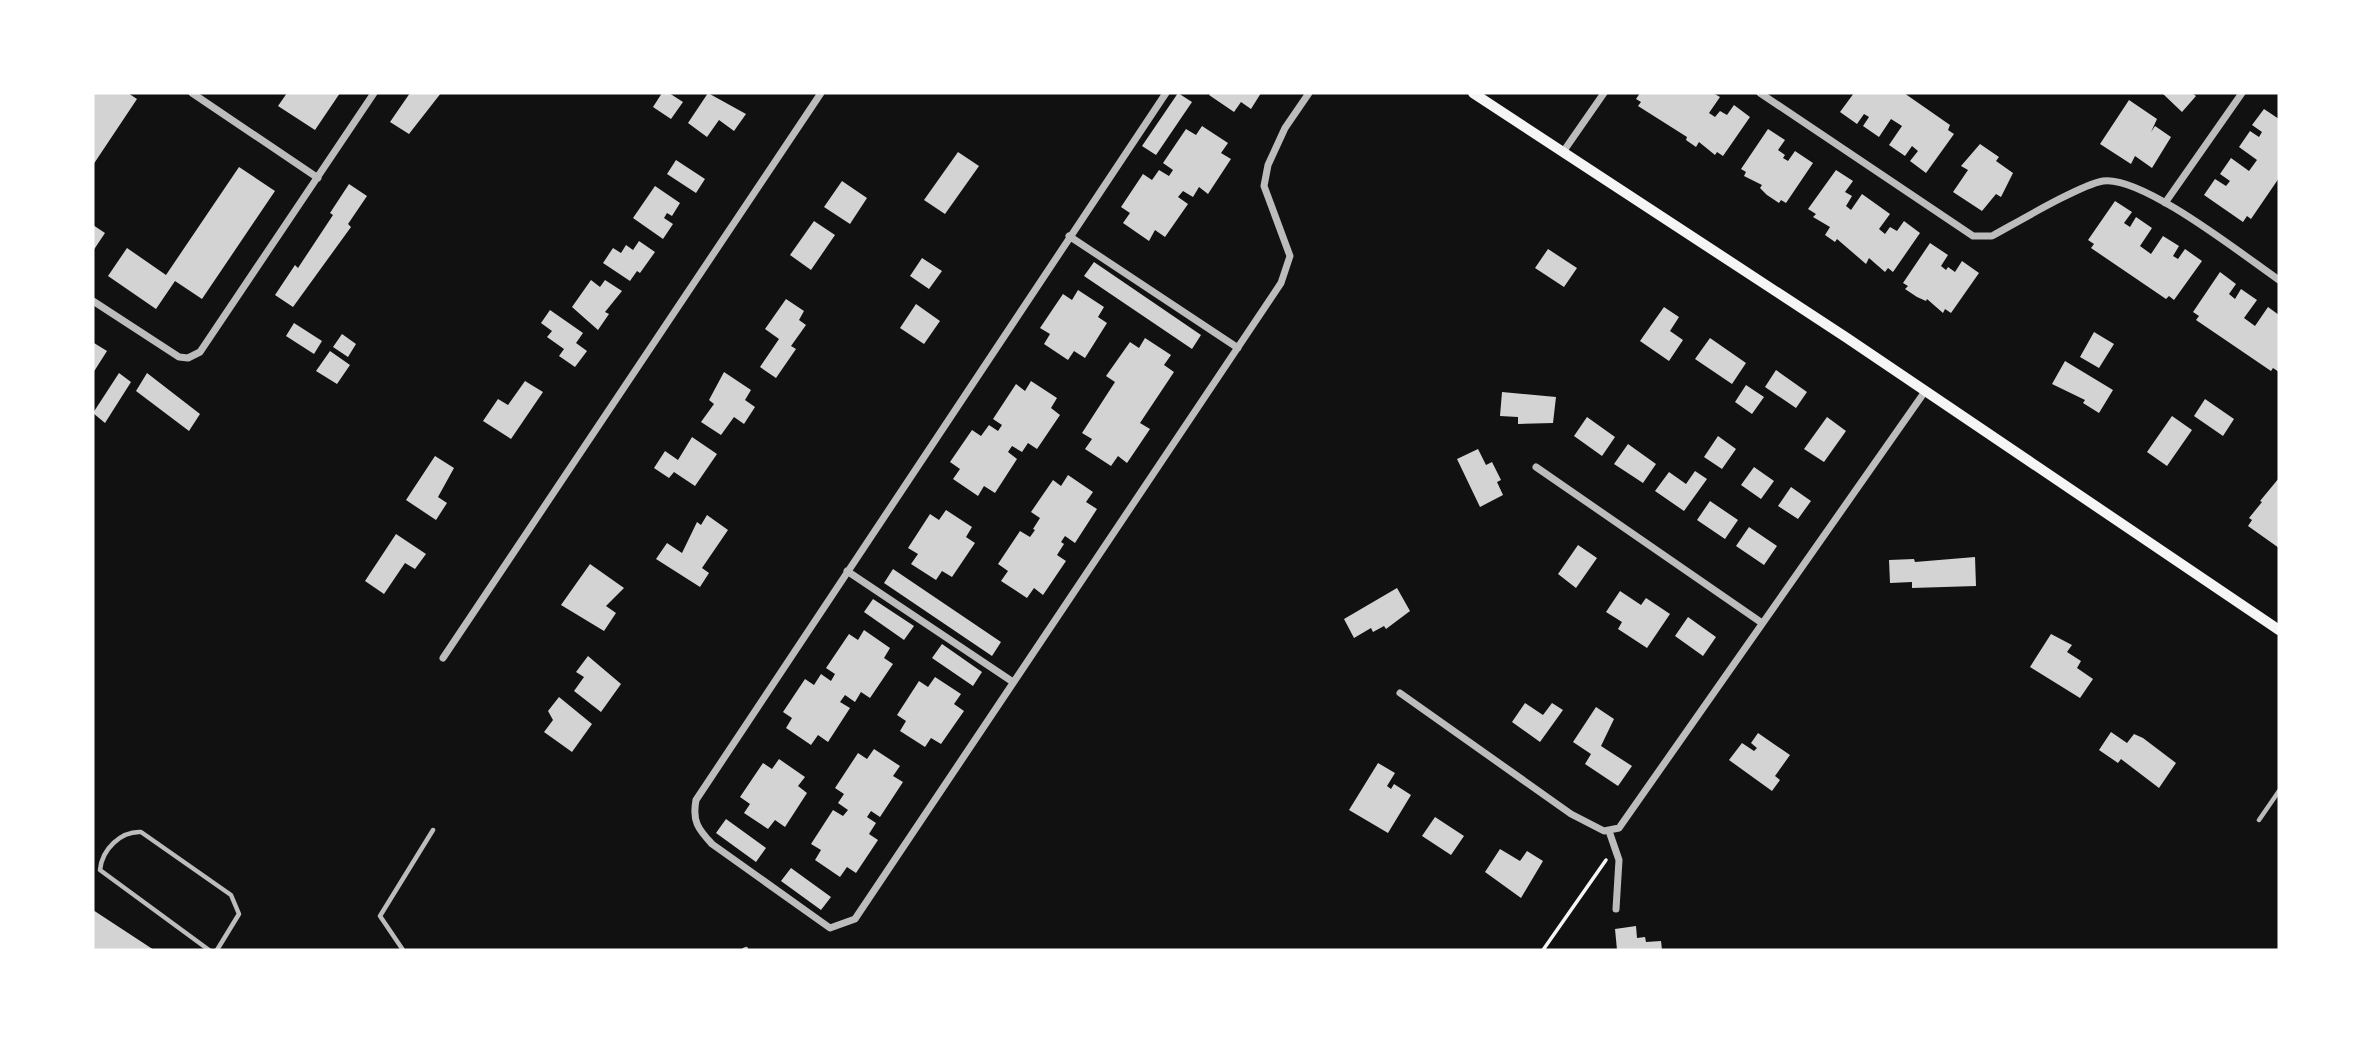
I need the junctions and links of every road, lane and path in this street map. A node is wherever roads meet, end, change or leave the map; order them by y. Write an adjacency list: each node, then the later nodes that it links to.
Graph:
1 (192, 93): 11 (street)
2 (374, 93): 11 (street)
3 (821, 93): 22 (street)
4 (1166, 93): 13 (street)
5 (1309, 93): 16 (street)
6 (1473, 93): 10 (main road)
7 (1604, 93): 10 (street)
8 (1760, 93): 12 (street)
9 (2242, 93): 12 (street)
10 (1563, 152): 17 (main road)
11 (318, 178): 15 (street)
12 (2165, 203): 14 (street)
13 (1069, 236): 16 (street); 19 (street)
14 (2279, 280)
15 (93, 301)
16 (1238, 348): 23 (street)
17 (1926, 390): 20 (street); 21 (main road)
18 (1536, 467): 20 (street)
19 (848, 570): 23 (street); 23 (street)
20 (1762, 623): 28 (street)
21 (2277, 625)
22 (443, 658)
23 (1013, 682)
24 (1400, 692): 28 (street)
25 (2279, 791): 26 (lane)
26 (2259, 820)
27 (433, 830): 33 (lane)
28 (1609, 831): 29 (street)
29 (1615, 847): 30 (street); 34 (path)
30 (1616, 909)
31 (209, 950): 32 (lane)
32 (217, 950)
33 (403, 950)
34 (1543, 950)

